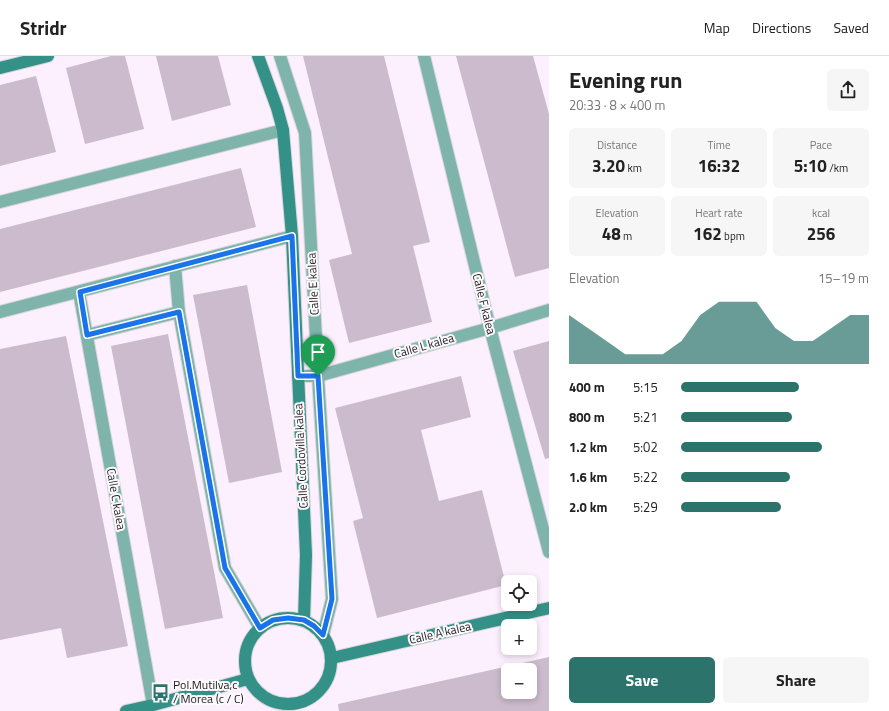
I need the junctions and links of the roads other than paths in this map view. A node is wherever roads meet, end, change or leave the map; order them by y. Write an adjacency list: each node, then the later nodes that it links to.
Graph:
1 (48, 56): 5 (street)
2 (258, 56): 6 (street, Calle Cordovilla kalea)
3 (280, 56): 17 (street, Calle E kalea)
4 (424, 56): 14 (street, Calle F kalea)
5 (0, 68)
6 (283, 130): 7 (street); 8 (street, Calle Cordovilla kalea)
7 (0, 202)
8 (292, 236): 9 (street); 16 (street, Calle Cordovilla kalea)
9 (175, 266): 10 (street); 13 (street)
10 (80, 292): 12 (street); 15 (street, Calle C kalea)
11 (549, 310): 14 (street, Calle L kalea)
12 (0, 312)
13 (179, 312): 15 (street); 21 (street)
14 (490, 328): 17 (street, Calle L kalea); 18 (street, Calle F kalea)
15 (87, 335): 25 (street, Calle C kalea)
16 (298, 376): 17 (street, Calle L kalea); 20 (street, Calle Cordovilla kalea)
17 (318, 376): 22 (street, Calle E kalea)
18 (549, 552)
19 (549, 608): 23 (street, Calle A kalea)
20 (304, 620): 21 (street); 22 (street)
21 (260, 628): 24 (street)
22 (323, 635): 23 (street)
23 (332, 658): 26 (street)
24 (248, 678): 25 (street); 26 (street)
25 (153, 705): 27 (street)
26 (308, 706)
27 (126, 711)

